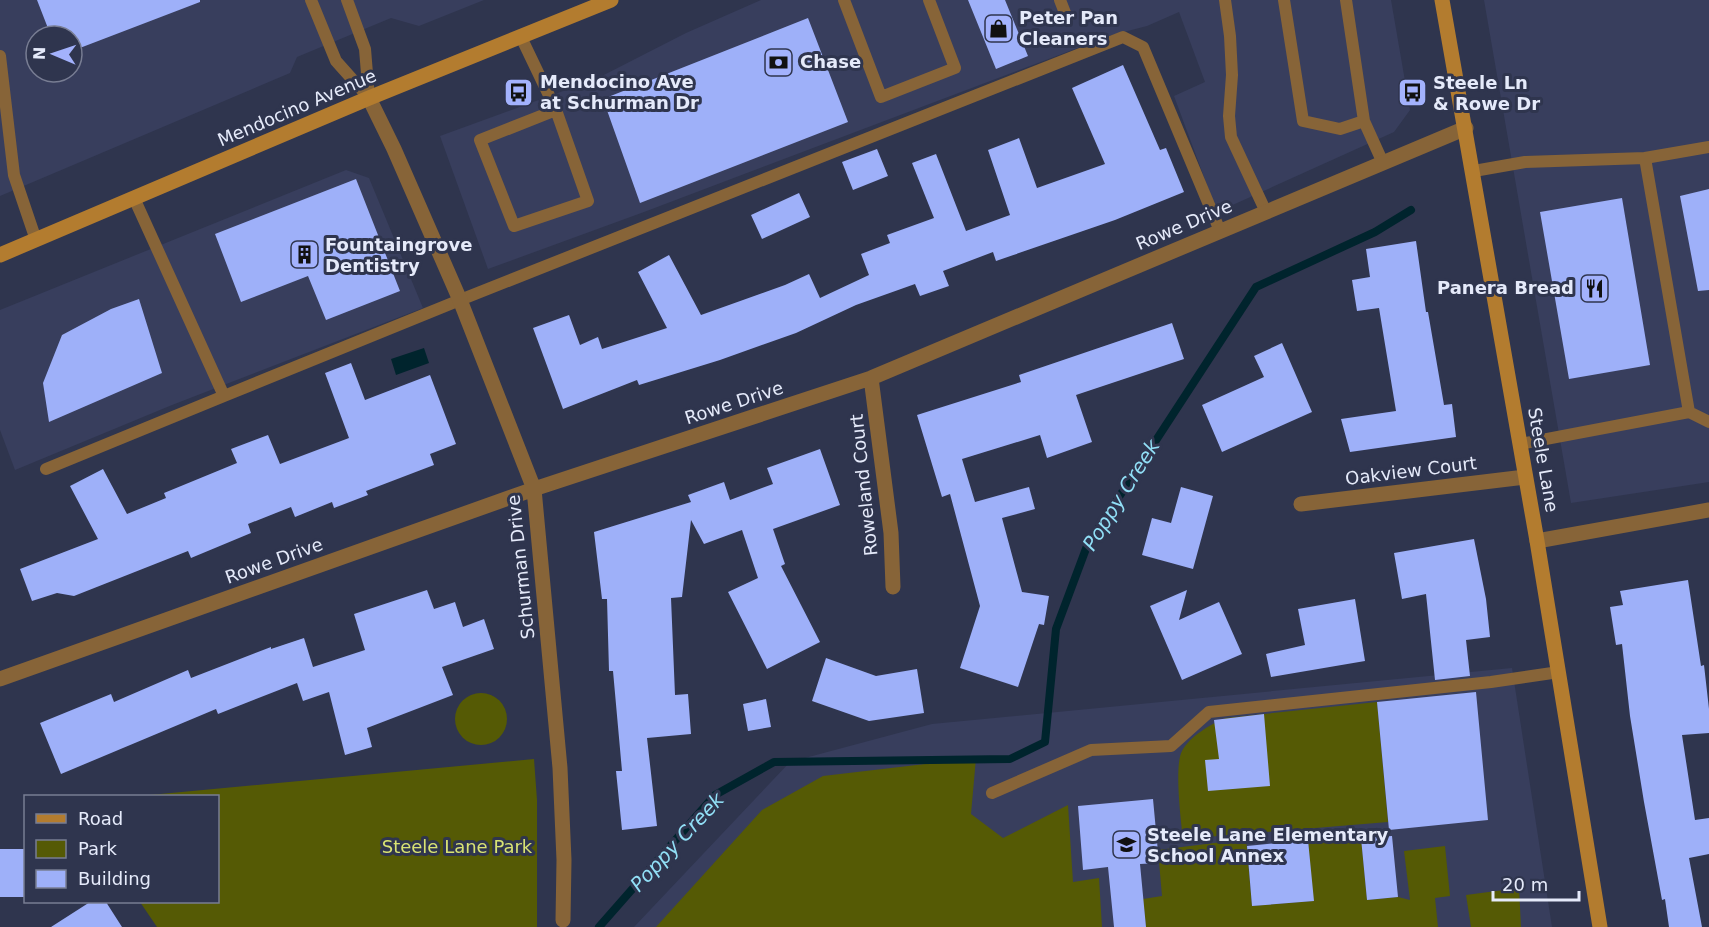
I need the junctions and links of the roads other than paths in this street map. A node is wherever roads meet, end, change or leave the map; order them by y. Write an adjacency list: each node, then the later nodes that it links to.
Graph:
1 (311, 0): 14 (lane)
2 (347, 0): 14 (lane)
3 (611, 0): 12 (main road, Mendocino Avenue)
4 (844, 0): 5 (lane)
5 (929, 0)
6 (1060, 0): 11 (lane)
7 (1225, 0): 23 (lane)
8 (1284, 0): 16 (lane)
9 (1346, 0): 16 (lane)
10 (1442, 0): 17 (main road, Steele Lane)
11 (1067, 18)
12 (521, 37): 14 (main road, Mendocino Avenue); 15 (lane)
13 (0, 56): 25 (lane)
14 (369, 98): 22 (main road, Mendocino Avenue); 27 (street, Schurman Drive)
15 (556, 110): 15 (lane)
16 (1364, 121): 20 (lane)
17 (1466, 128): 20 (street, Rowe Drive); 21 (main road, Steele Lane)
18 (1709, 147): 19 (lane)
19 (1645, 158): 21 (lane); 30 (lane)
20 (1383, 163): 23 (street, Rowe Drive)
21 (1474, 171): 32 (main road, Steele Lane)
22 (134, 198): 25 (main road, Mendocino Avenue); 29 (lane)
23 (1266, 212): 24 (street, Rowe Drive)
24 (1220, 231): 27 (lane); 28 (street, Rowe Drive)
25 (36, 240): 26 (main road, Mendocino Avenue)
26 (0, 255)
27 (460, 300): 29 (lane); 35 (street, Schurman Drive)
28 (871, 378): 35 (street, Rowe Drive); 39 (street, Roweland Court)
29 (224, 396): 33 (lane)
30 (1689, 412): 31 (lane); 32 (lane)
31 (1709, 422)
32 (1520, 444): 34 (main road, Steele Lane)
33 (46, 469)
34 (1525, 477): 36 (street, Oakview Court); 38 (main road, Steele Lane)
35 (534, 489): 41 (street, Rowe Drive); 43 (street, Schurman Drive)
36 (1301, 504)
37 (1709, 510): 38 (street)
38 (1537, 541): 40 (main road, Steele Lane)
39 (893, 587)
40 (1558, 672): 42 (lane); 44 (main road, Steele Lane)
41 (0, 679)
42 (992, 793)
43 (563, 920)
44 (1600, 927)

